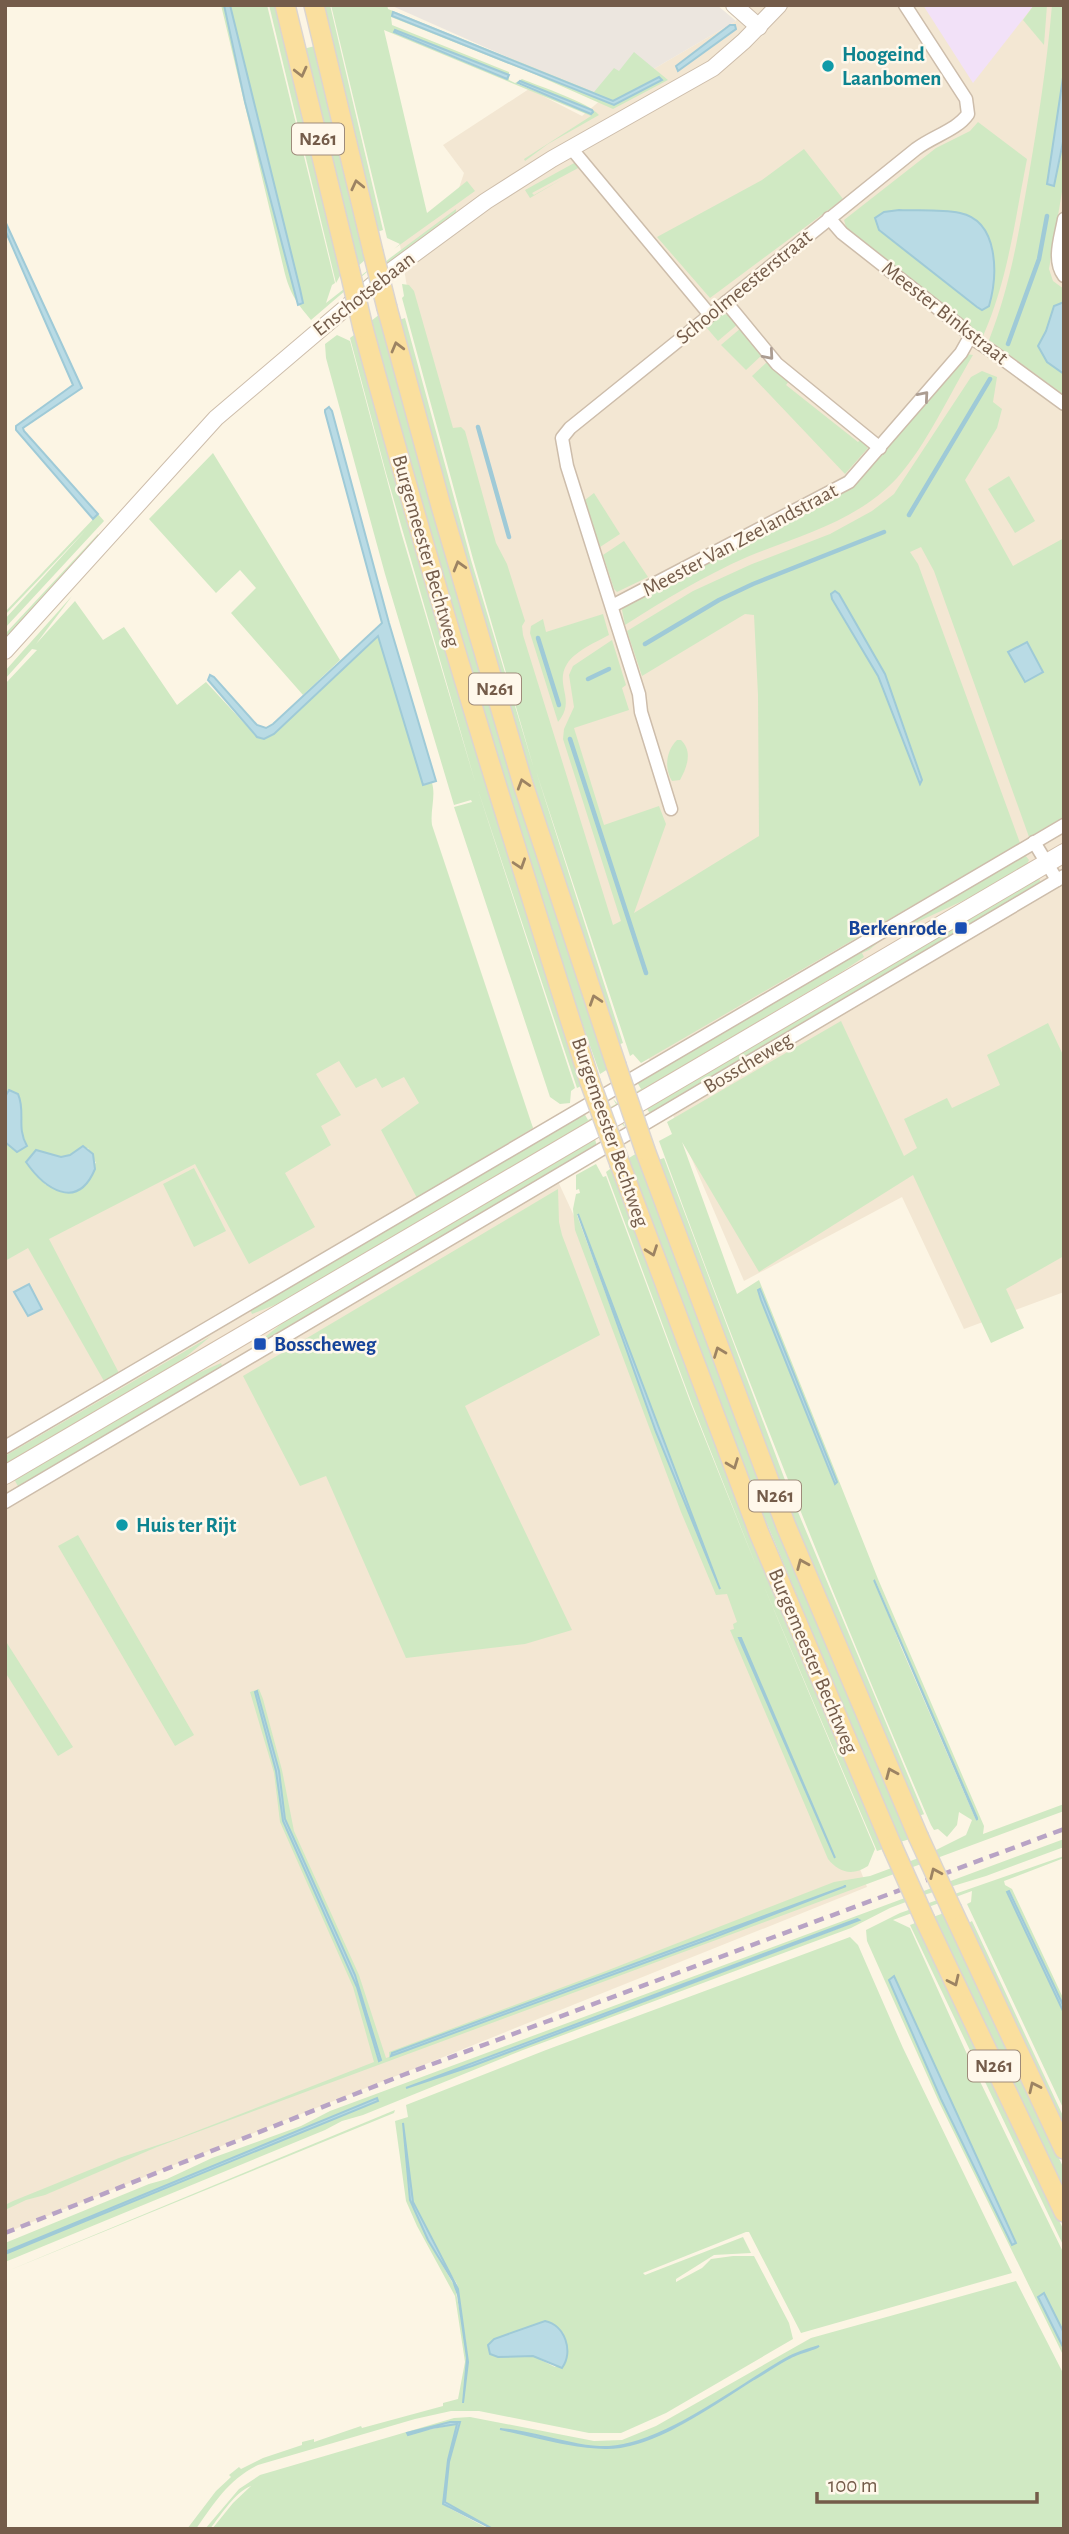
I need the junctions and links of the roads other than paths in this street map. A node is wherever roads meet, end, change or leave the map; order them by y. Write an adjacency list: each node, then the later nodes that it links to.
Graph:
1 (285, 5): 28 (main road, Burgemeester Bechtweg / N261, one-way to 28, bridge)
2 (314, 5): 27 (main road, Burgemeester Bechtweg / N261, one-way to 2, bridge)
3 (734, 5): 6 (street)
4 (779, 5): 6 (street, Enschotsebaan)
5 (905, 5): 8 (street, Schoolmeesterstraat)
6 (759, 27): 7 (street, Enschotsebaan)
7 (571, 148): 12 (street); 17 (street, Enschotsebaan)
8 (829, 218): 11 (street, Schoolmeesterstraat); 13 (street, Meester Binkstraat)
9 (1064, 219): 10 (street)
10 (1064, 276)
11 (726, 302): 12 (street, Schoolmeesterstraat); 15 (street, one-way to 15)
12 (710, 315): 16 (street, Schoolmeesterstraat)
13 (970, 337): 14 (street, Meester Binkstraat); 15 (street, Meester Van Zeelandstraat, one-way to 13)
14 (1064, 404)
15 (880, 447): 16 (street, Meester Van Zeelandstraat)
16 (612, 606): 18 (street)
17 (5, 651)
18 (671, 808)
19 (1064, 825): 20 (street)
20 (1034, 842): 22 (street, Bosscheweg); 24 (street)
21 (1064, 853): 22 (main road, Bosscheweg)
22 (1047, 863): 23 (street, Bosscheweg); 25 (main road, Bosscheweg)
23 (1060, 878): 26 (street, Bosscheweg)
24 (5, 1447)
25 (5, 1475)
26 (5, 1502)
27 (1064, 2149)
28 (1064, 2212)

